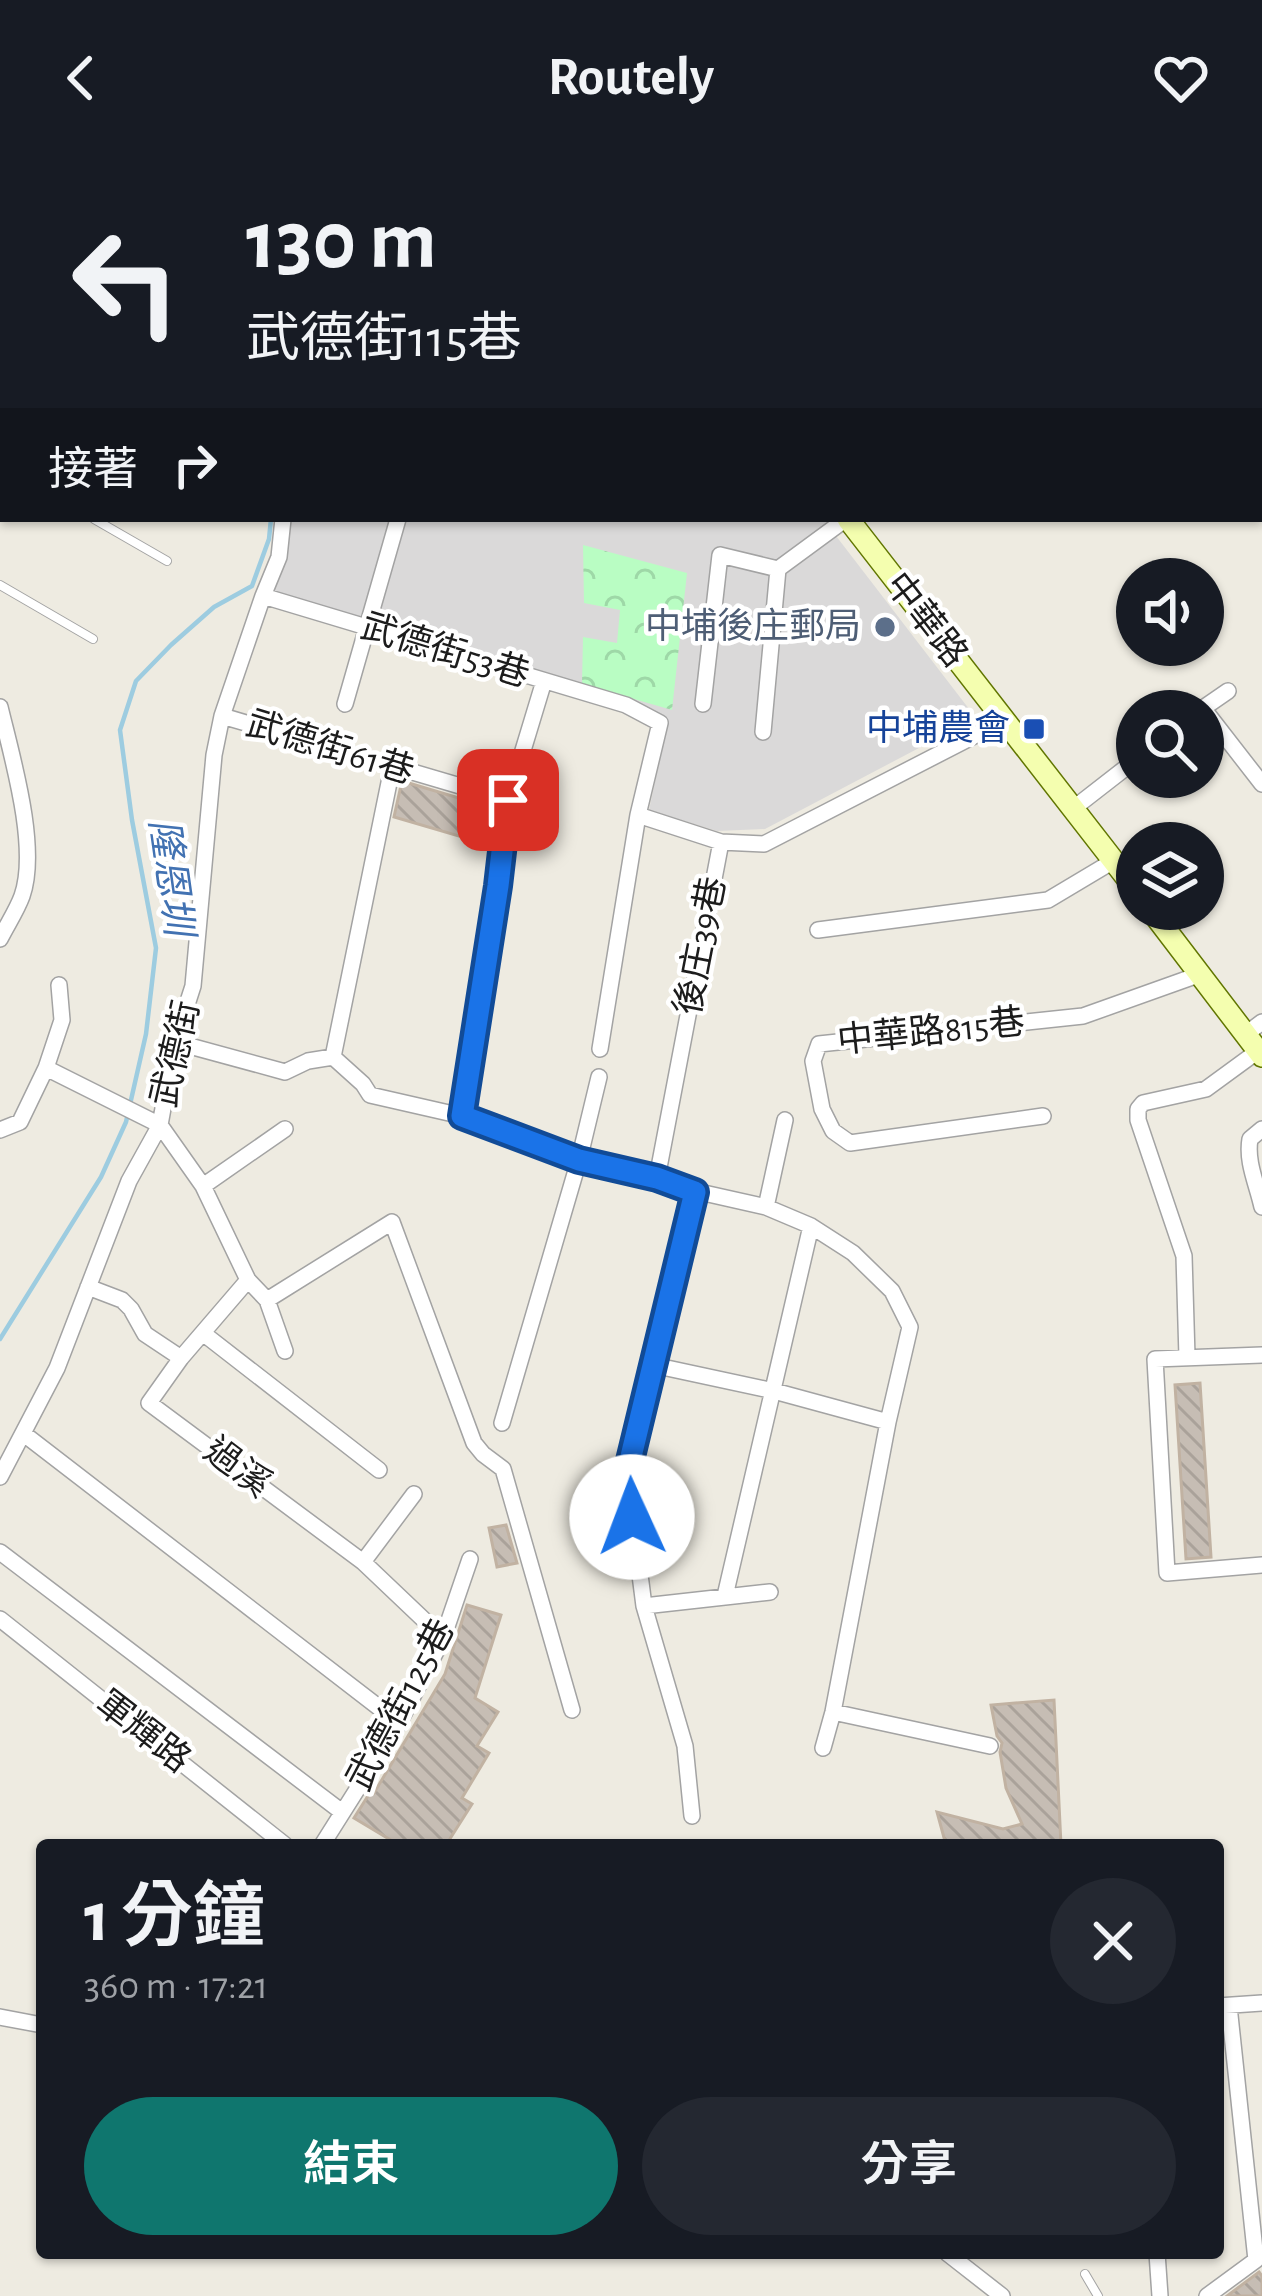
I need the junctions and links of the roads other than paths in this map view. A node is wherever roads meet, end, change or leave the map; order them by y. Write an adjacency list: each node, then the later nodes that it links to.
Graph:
1 (99, 522): 6 (lane)
2 (283, 522): 9 (street, 武德街)
3 (397, 522): 10 (street)
4 (843, 522): 7 (street)
5 (849, 522): 19 (main road, 中華路)
6 (167, 562)
7 (778, 569): 16 (street); 20 (street)
8 (0, 585): 11 (lane)
9 (263, 596): 10 (street, 武德街53巷); 18 (street, 武德街)
10 (367, 628): 12 (street, 武德街53巷); 15 (street)
11 (93, 639)
12 (544, 681): 25 (street); 27 (street, 武德街53巷)
13 (1228, 691): 14 (street)
14 (1224, 694)
15 (345, 704)
16 (703, 704)
17 (0, 707): 32 (street)
18 (222, 716): 22 (street, 武德街61巷); 36 (street, 武德街)
19 (1005, 720): 26 (main road, 中華路); 28 (street, 後庄39巷)
20 (763, 732)
21 (1224, 738): 24 (street)
22 (392, 768): 25 (street, 武德街61巷); 38 (street)
23 (1116, 775): 26 (street)
24 (1262, 784)
25 (508, 800): 41 (street)
26 (1074, 808): 29 (main road, 中華路)
27 (638, 815): 28 (street); 37 (street)
28 (721, 842): 49 (street, 後庄39巷)
29 (1115, 860): 30 (street)
30 (818, 930)
31 (1165, 930): 33 (main road)
32 (0, 939)
33 (1198, 975): 35 (main road); 42 (street, 中華路815巷)
34 (59, 985): 39 (street)
35 (1257, 1041): 61 (street)
36 (176, 1042): 38 (street); 44 (street, 武德街)
37 (601, 1048)
38 (333, 1057): 41 (street)
39 (46, 1068): 44 (street); 47 (street)
40 (599, 1077): 48 (street)
41 (462, 1116): 48 (street)
42 (1043, 1116)
43 (785, 1120): 52 (street)
44 (160, 1124): 50 (street, 武德街); 56 (street)
45 (285, 1129): 50 (street)
46 (1262, 1129): 53 (street)
47 (0, 1130)
48 (579, 1160): 49 (street); 66 (street)
49 (657, 1178): 51 (street)
50 (203, 1186): 55 (street, 武德街)
51 (695, 1192): 52 (street); 63 (street)
52 (766, 1207): 54 (street)
53 (1262, 1207)
54 (811, 1226): 64 (street); 65 (street)
55 (248, 1280): 57 (street, 武德街); 58 (street, 過溪)
56 (88, 1287): 62 (street); 67 (street)
57 (267, 1300): 59 (street, 武德街); 80 (street)
58 (204, 1334): 62 (street, 過溪); 68 (street)
59 (285, 1351)
60 (1262, 1355): 61 (street)
61 (1187, 1357): 74 (street)
62 (181, 1358): 73 (street, 過溪)
63 (653, 1365): 64 (street); 77 (street)
64 (774, 1391): 65 (street); 76 (street)
65 (888, 1421): 81 (street)
66 (502, 1423)
67 (24, 1434): 69 (street); 82 (street)
68 (380, 1470)
69 (0, 1477)
70 (414, 1494): 73 (street)
71 (0, 1552): 85 (street)
72 (470, 1559): 79 (street, 武德街125巷)
73 (363, 1562): 79 (street, 過溪)
74 (1262, 1565)
75 (770, 1592): 76 (street)
76 (725, 1596): 77 (street)
77 (644, 1606): 86 (street)
78 (0, 1619): 87 (street, 軍輝路)
79 (443, 1637): 82 (street, 武德街125巷)
80 (572, 1709)
81 (833, 1712): 83 (street); 84 (street)
82 (400, 1723): 85 (street, 武德街125巷)
83 (990, 1746)
84 (823, 1748)
85 (342, 1812): 88 (street, 武德街125巷)
86 (692, 1816)
87 (277, 1839)
88 (326, 1839)
89 (1262, 2003): 90 (street)
90 (1224, 2006): 93 (street)
91 (0, 2017): 92 (street)
92 (36, 2024)
93 (1259, 2258): 100 (street)
94 (954, 2259): 97 (street)
95 (1157, 2259): 99 (street)
96 (1084, 2273): 98 (lane)
97 (1002, 2296)
98 (1097, 2296)
99 (1160, 2296)
100 (1207, 2296)

